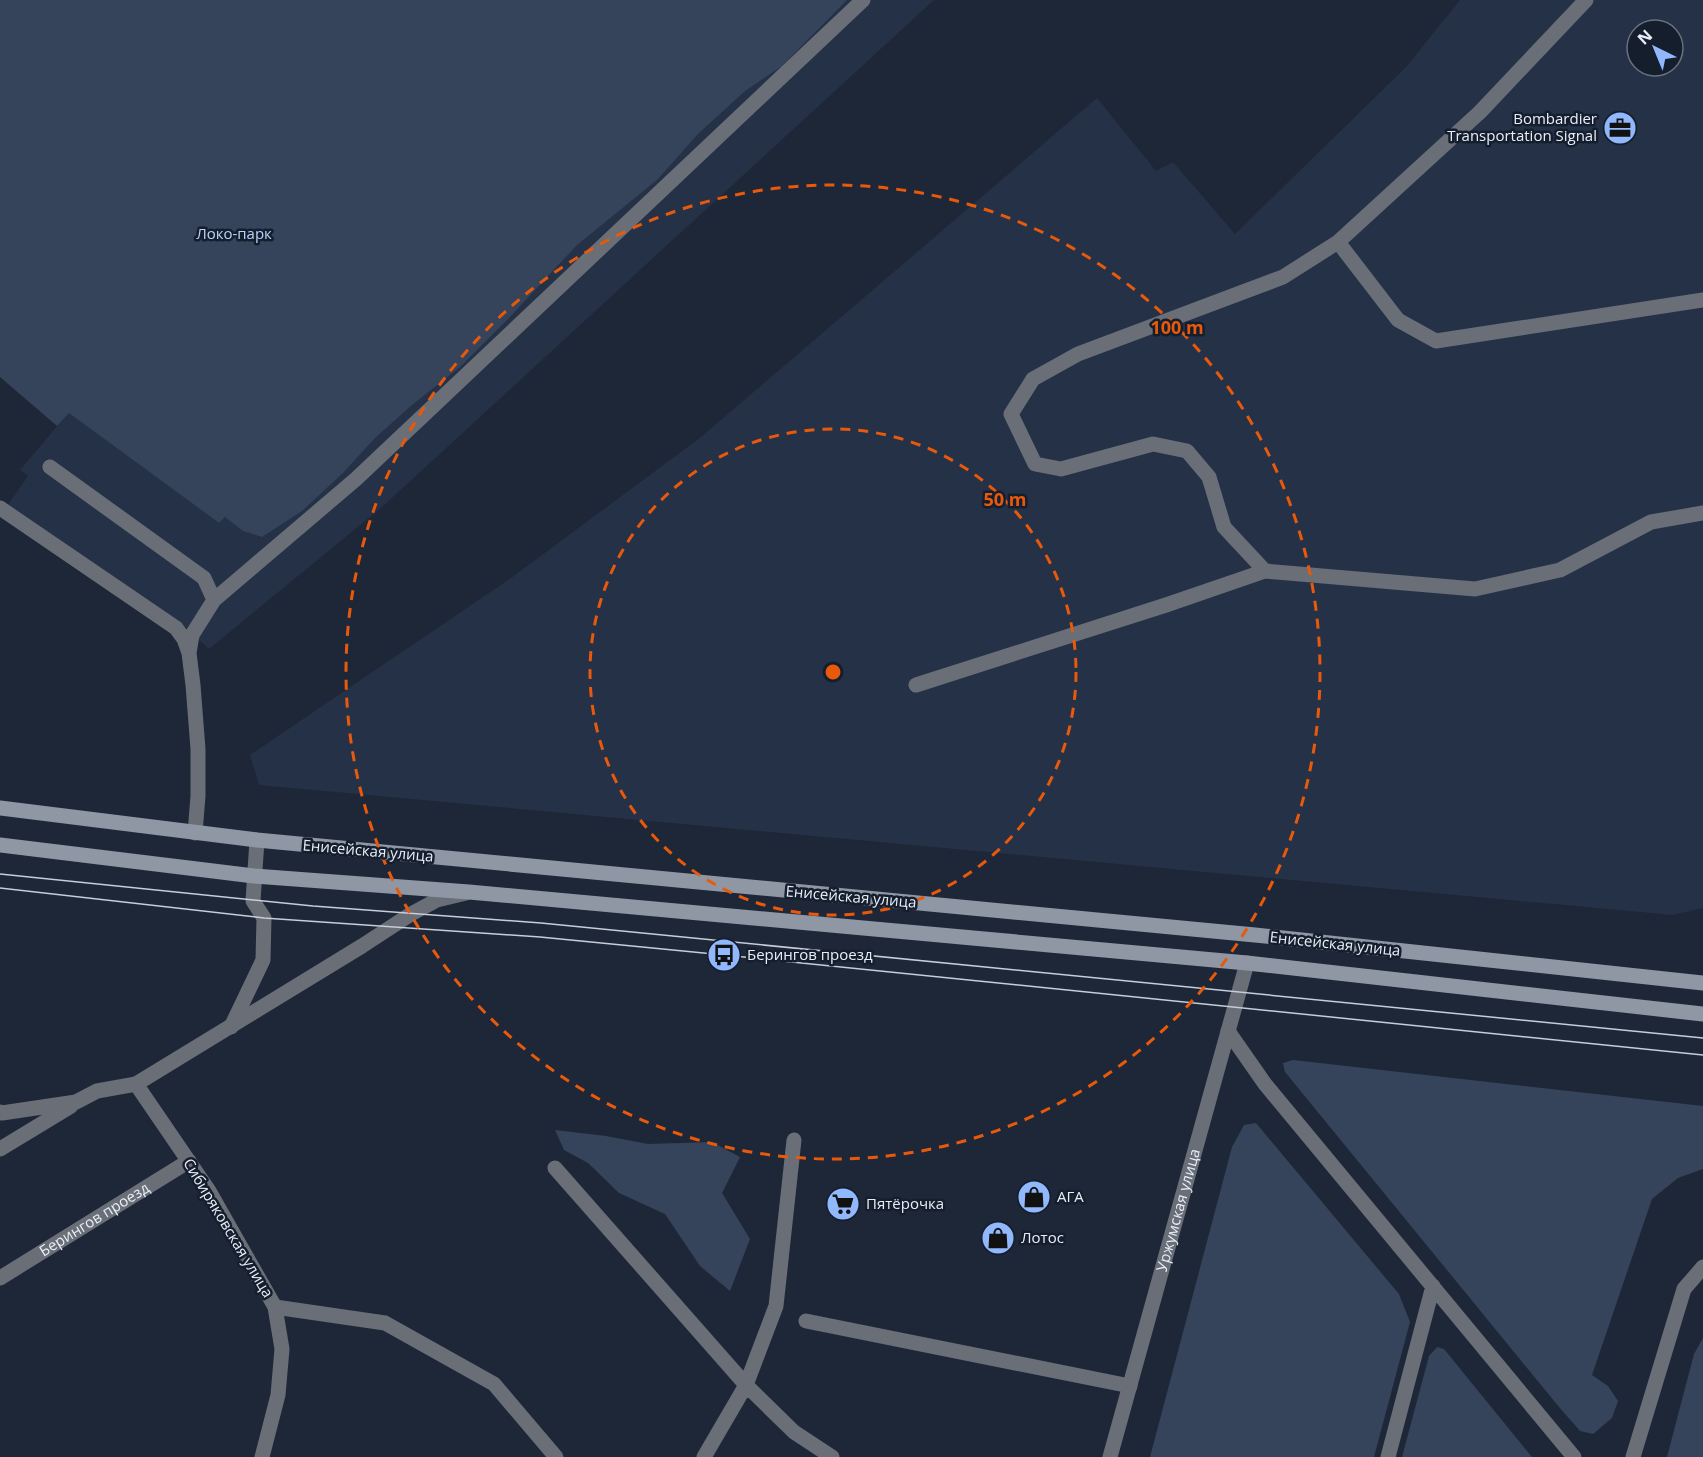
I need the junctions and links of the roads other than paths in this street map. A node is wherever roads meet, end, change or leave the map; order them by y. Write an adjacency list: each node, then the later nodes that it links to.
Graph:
1 (863, 0): 9 (street)
2 (1586, 0): 3 (street)
3 (1338, 242): 4 (street); 8 (street)
4 (1703, 300)
5 (50, 467): 9 (street)
6 (0, 508): 10 (street)
7 (1703, 513): 8 (street)
8 (1264, 571): 11 (street)
9 (214, 600): 10 (street)
10 (189, 653): 13 (street)
11 (916, 685)
12 (0, 808): 13 (main road, Енисейская улица)
13 (195, 833): 14 (main road, Енисейская улица)
14 (257, 840): 16 (street); 19 (main road, Енисейская улица)
15 (0, 845): 16 (main road, Енисейская улица)
16 (254, 876): 17 (main road, Енисейская улица); 21 (street)
17 (469, 892): 18 (main road, Енисейская улица); 21 (street)
18 (1247, 963): 20 (main road, Енисейская улица); 22 (street, Уржумская улица)
19 (1703, 983)
20 (1703, 1014)
21 (231, 1027): 23 (street)
22 (1228, 1031): 32 (street); 36 (street, Уржумская улица)
23 (136, 1084): 24 (street); 28 (street, Сибиряковская улица)
24 (76, 1102): 25 (street); 27 (street)
25 (0, 1112)
26 (794, 1140): 35 (street)
27 (0, 1149)
28 (189, 1161): 31 (street, Берингов проезд); 33 (street, Сибиряковская улица)
29 (555, 1168): 35 (street)
30 (1703, 1267): 44 (street)
31 (0, 1278)
32 (1433, 1286): 42 (street); 43 (street)
33 (275, 1307): 37 (street, Сибиряковская улица); 38 (street)
34 (806, 1321): 36 (street)
35 (746, 1385): 39 (street); 40 (street)
36 (1130, 1386): 41 (street, Уржумская улица)
37 (262, 1457)
38 (556, 1457)
39 (704, 1457)
40 (832, 1457)
41 (1110, 1457)
42 (1388, 1457)
43 (1574, 1457)
44 (1633, 1457)

